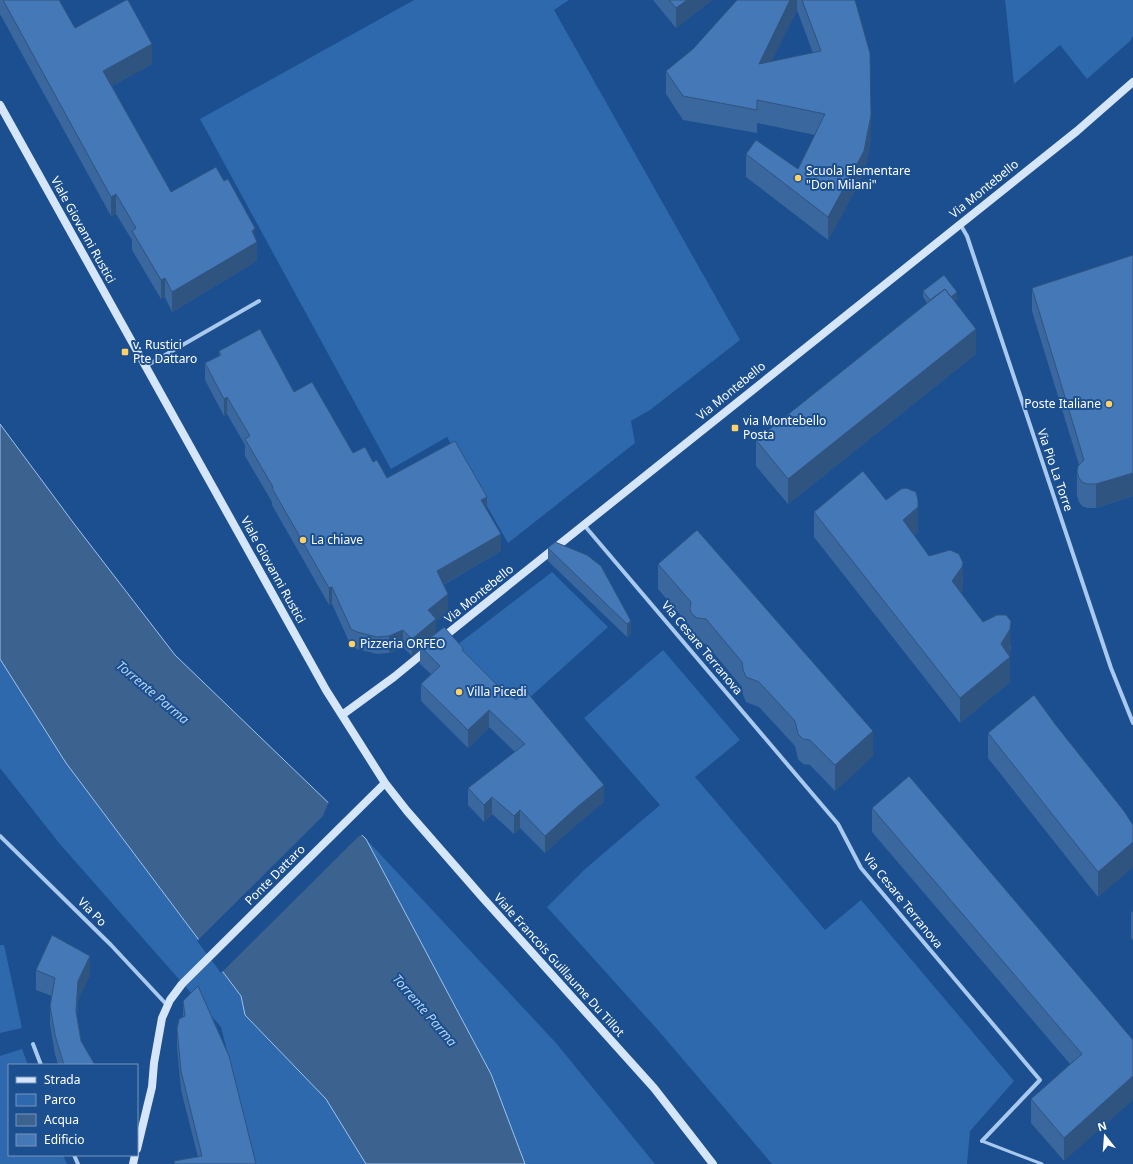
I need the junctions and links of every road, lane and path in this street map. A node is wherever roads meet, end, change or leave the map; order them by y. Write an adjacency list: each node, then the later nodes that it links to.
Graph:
1 (1133, 82): 3 (street, Via Montebello)
2 (0, 105): 5 (street, Viale Giovanni Rustici)
3 (959, 224): 6 (street, Via Montebello); 8 (street, Via Pio La Torre)
4 (259, 300): 5 (street)
5 (146, 366): 7 (street, Viale Giovanni Rustici)
6 (584, 524): 7 (street, Via Montebello); 14 (street, Via Cesare Terranova)
7 (342, 715): 9 (street, Viale Giovanni Rustici)
8 (1133, 723)
9 (385, 783): 11 (street, Ponte Dattaro); 16 (street, Viale Francois Guillaume Du Tillot)
10 (0, 836): 11 (street, Via Po)
11 (167, 1006): 15 (street, Ponte Dattaro)
12 (34, 1044): 13 (street)
13 (41, 1064)
14 (982, 1141): 17 (lane, Via Cesare Terranova)
15 (138, 1145)
16 (713, 1164)
17 (1042, 1164)

